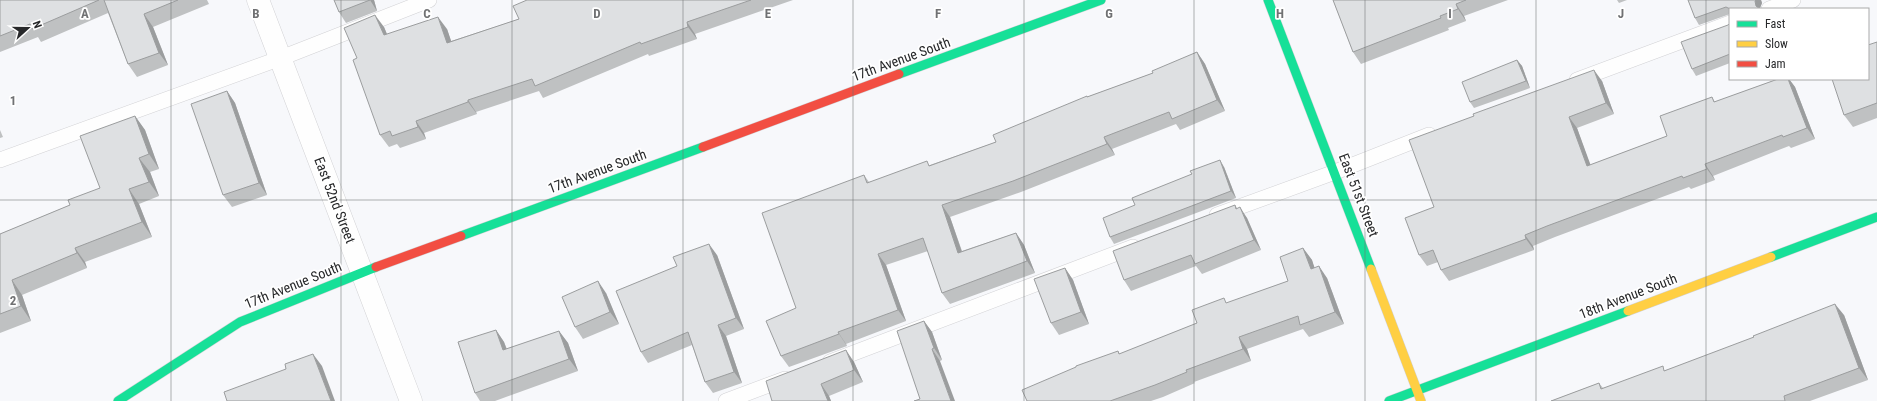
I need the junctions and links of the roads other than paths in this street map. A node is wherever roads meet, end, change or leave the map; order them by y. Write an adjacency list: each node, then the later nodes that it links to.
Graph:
1 (258, 0): 8 (street, East 52nd Street)
2 (429, 0): 8 (lane)
3 (1102, 0): 16 (street, 17th Avenue South)
4 (1268, 0): 12 (street, East 51st Street)
5 (1793, 0): 6 (lane)
6 (1771, 8)
7 (1729, 23): 9 (lane)
8 (281, 58): 11 (lane); 16 (street, East 52nd Street)
9 (1567, 84)
10 (1441, 131): 12 (lane)
11 (0, 160)
12 (1335, 172): 14 (lane); 19 (street, East 51st Street)
13 (1877, 217): 19 (street, 18th Avenue South)
14 (1204, 220)
15 (1144, 242): 17 (lane)
16 (363, 272): 20 (street, 17th Avenue South); 21 (street, East 52nd Street)
17 (816, 367)
18 (801, 373): 22 (lane)
19 (1418, 391): 23 (street, 18th Avenue South); 24 (street, East 51st Street)
20 (118, 401)
21 (411, 401)
22 (726, 401)
23 (1388, 401)
24 (1421, 401)

